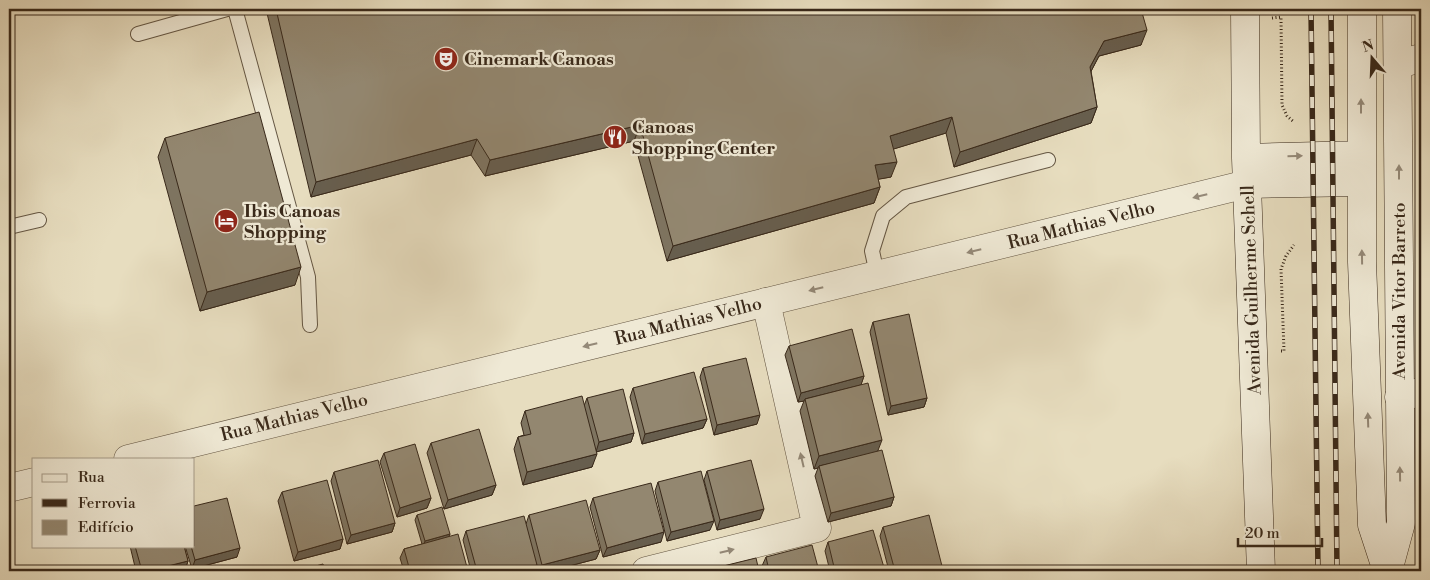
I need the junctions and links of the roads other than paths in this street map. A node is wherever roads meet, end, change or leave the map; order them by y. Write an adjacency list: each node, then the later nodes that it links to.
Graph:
1 (228, 9): 6 (lane)
2 (235, 9): 16 (lane)
3 (1245, 9): 10 (main road, Avenida Guilherme Schell)
4 (1362, 9): 8 (main road, one-way to 4)
5 (1397, 9): 7 (main road, Avenida Vitor Barreto)
6 (138, 34)
7 (1410, 61): 17 (main road, Avenida Vitor Barreto, one-way to 7)
8 (1361, 155): 10 (main road, one-way to 8); 11 (main road)
9 (1048, 160): 14 (lane)
10 (1247, 171): 11 (main road); 14 (main road, Rua Mathias Velho, one-way to 14); 22 (main road, Avenida Guilherme Schell)
11 (1361, 182): 23 (main road, one-way to 11)
12 (39, 220): 13 (lane)
13 (9, 228)
14 (877, 274): 15 (main road, Rua Mathias Velho, one-way to 15)
15 (766, 302): 18 (main road, Rua Mathias Velho, one-way to 18); 21 (main road, one-way to 15)
16 (310, 325)
17 (1410, 394): 23 (main road, Avenida Vitor Barreto, one-way to 17)
18 (132, 458)
19 (32, 482): 20 (main road)
20 (9, 488)
21 (646, 571)
22 (1261, 571)
23 (1387, 571)

